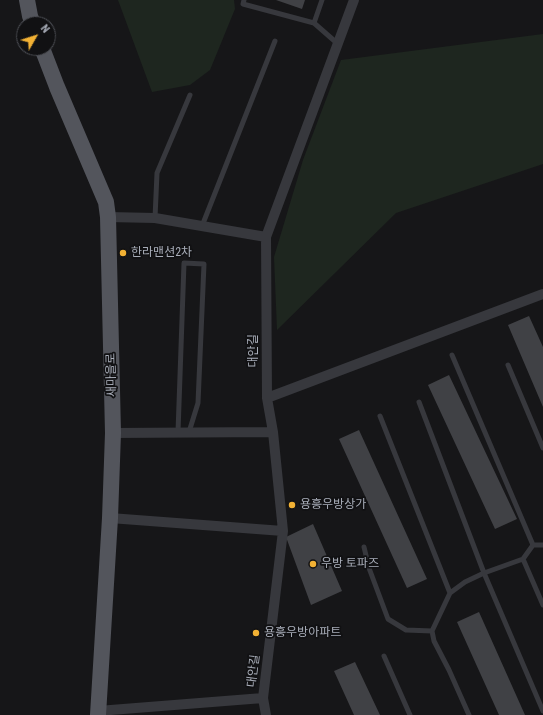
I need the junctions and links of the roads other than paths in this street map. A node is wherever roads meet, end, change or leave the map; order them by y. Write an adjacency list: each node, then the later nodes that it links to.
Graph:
1 (28, 0): 5 (main road)
2 (244, 0): 6 (lane)
3 (322, 0): 6 (lane)
4 (354, 0): 8 (street, 대안길)
5 (30, 16)
6 (314, 23): 8 (lane)
7 (276, 41): 13 (lane)
8 (338, 44): 14 (street, 대안길)
9 (45, 56): 11 (main road, 새마을로)
10 (190, 95): 12 (lane)
11 (108, 217): 12 (street); 24 (main road, 새마을로)
12 (155, 218): 13 (street)
13 (202, 226): 14 (street)
14 (266, 237): 18 (street, 대안길)
15 (543, 294): 18 (street)
16 (452, 355): 28 (lane)
17 (508, 365): 25 (lane)
18 (267, 398): 23 (street, 대안길)
19 (419, 402): 32 (lane)
20 (380, 416): 33 (lane)
21 (178, 432): 22 (street); 22 (lane); 24 (street)
22 (189, 432): 23 (street)
23 (273, 432): 27 (street, 대안길)
24 (113, 433): 26 (main road, 새마을로)
25 (543, 448)
26 (110, 518): 27 (street); 39 (main road, 새마을로)
27 (283, 531): 37 (street, 대안길)
28 (533, 545): 29 (lane); 31 (lane)
29 (543, 545)
30 (364, 547): 35 (lane)
31 (523, 559): 32 (lane); 34 (lane)
32 (484, 573): 33 (lane); 38 (lane)
33 (450, 593): 35 (lane)
34 (543, 605)
35 (432, 631): 43 (lane)
36 (384, 656): 42 (lane)
37 (264, 698): 39 (street); 40 (street, 대안길); 41 (lane)
38 (543, 711)
39 (98, 713)
40 (266, 715)
41 (272, 715)
42 (410, 715)
43 (469, 715)

